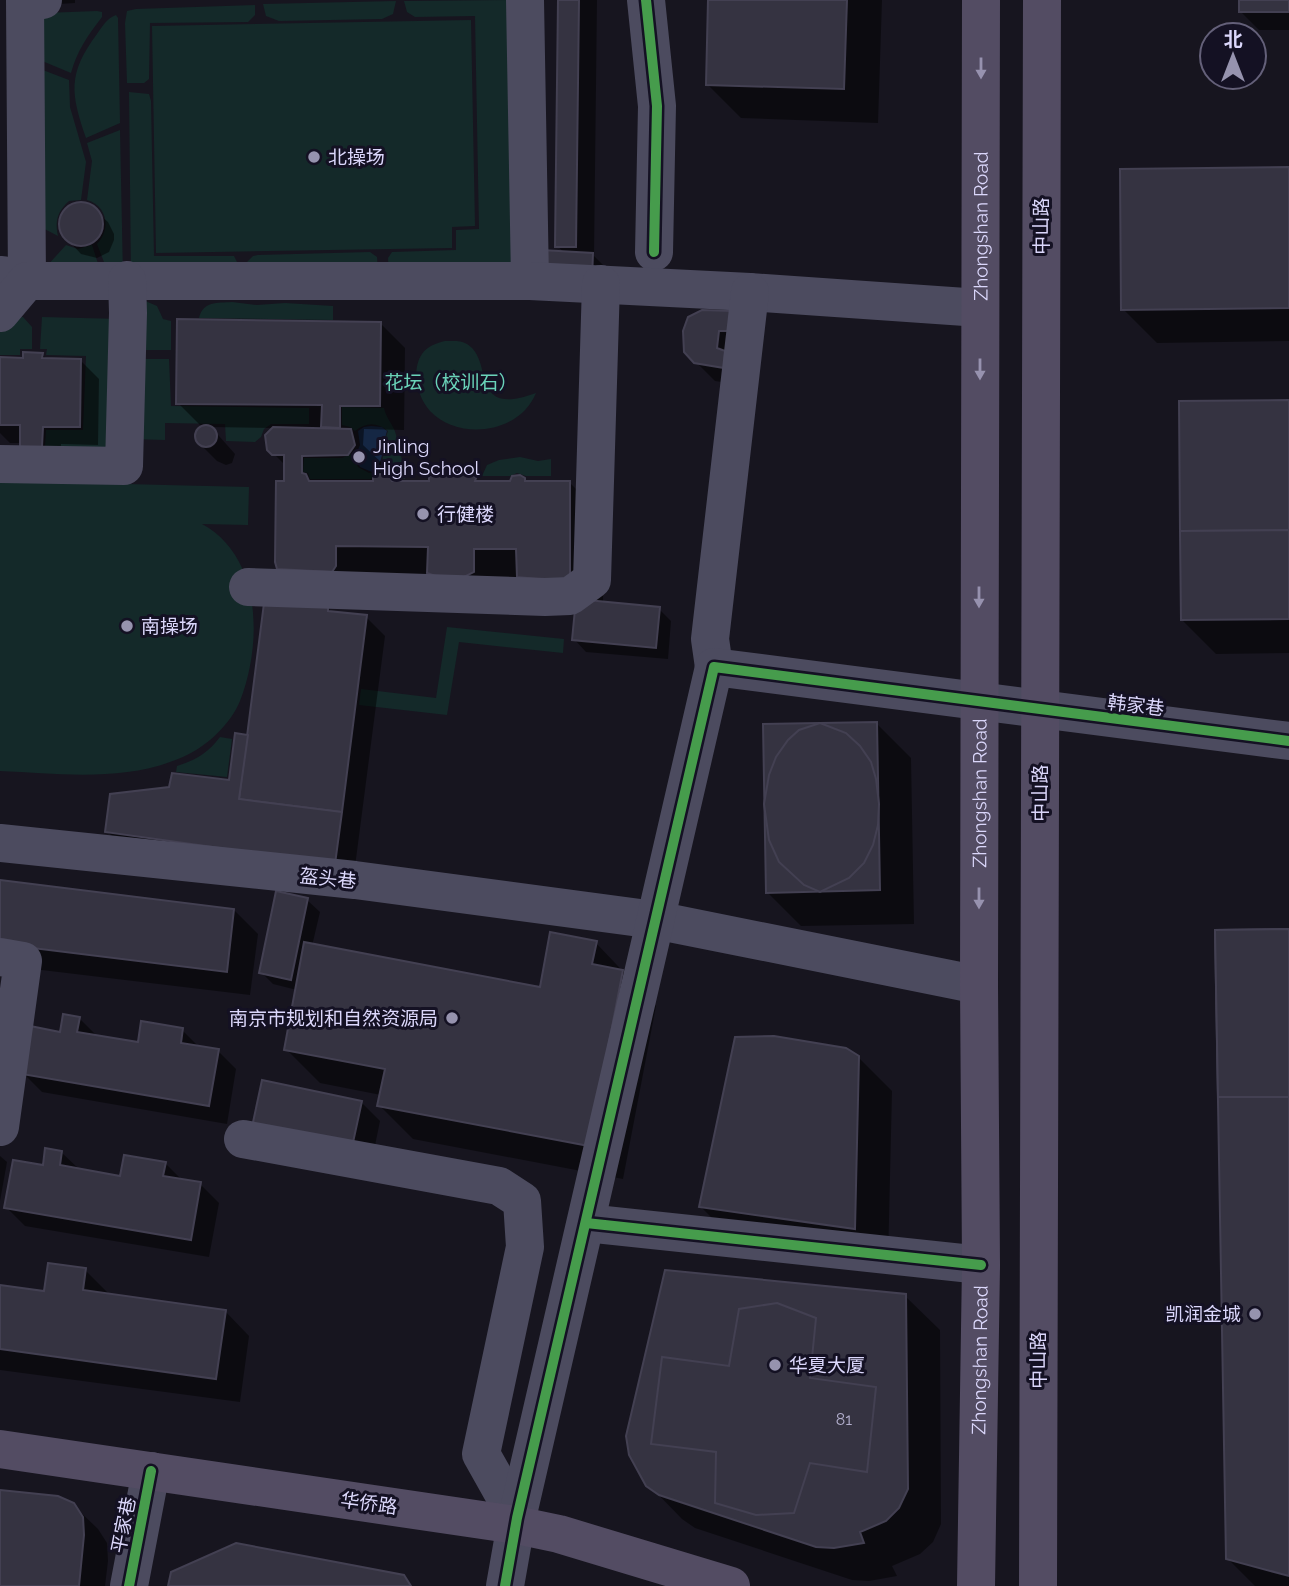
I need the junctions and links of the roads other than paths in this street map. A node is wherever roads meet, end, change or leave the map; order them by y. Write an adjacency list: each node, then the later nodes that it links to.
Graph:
1 (43, 0): 7 (street)
2 (525, 0): 9 (street)
3 (646, 0): 6 (street)
4 (981, 0): 13 (main road, Zhongshan Road, one-way to 13)
5 (1042, 9): 12 (main road, 中山路)
6 (653, 252)
7 (14, 277): 8 (street); 14 (street)
8 (127, 280): 9 (street); 18 (street)
9 (530, 281): 10 (street)
10 (601, 284): 11 (street); 20 (street)
11 (750, 292): 13 (street); 21 (street)
12 (1041, 293): 15 (street)
13 (980, 308): 22 (main road, Zhongshan Road, one-way to 22)
14 (0, 313)
15 (1041, 334): 16 (main road)
16 (1041, 390): 17 (street)
17 (1041, 446): 19 (main road)
18 (0, 464)
19 (1041, 488): 23 (street)
20 (248, 587)
21 (714, 667): 22 (street, 韩家巷); 27 (street)
22 (979, 703): 23 (street, 韩家巷); 29 (main road, Zhongshan Road, one-way to 29)
23 (1041, 710): 24 (street, 韩家巷); 25 (street)
24 (1289, 741)
25 (1040, 752): 41 (main road, 中山路)
26 (0, 843): 27 (street, 盔头巷)
27 (655, 920): 29 (street, 盔头巷); 32 (street)
28 (0, 957): 30 (street)
29 (979, 985): 33 (main road, Zhongshan Road)
30 (0, 1126)
31 (243, 1139): 36 (street)
32 (586, 1223): 33 (street); 36 (street)
33 (981, 1265): 40 (main road, Zhongshan Road)
34 (0, 1449): 35 (main road, 华侨路)
35 (151, 1471): 36 (main road, 华侨路); 37 (street, 平家巷)
36 (517, 1522): 38 (street); 39 (main road, 华侨路)
37 (129, 1586)
38 (505, 1586)
39 (731, 1586)
40 (976, 1586)
41 (1037, 1586)

